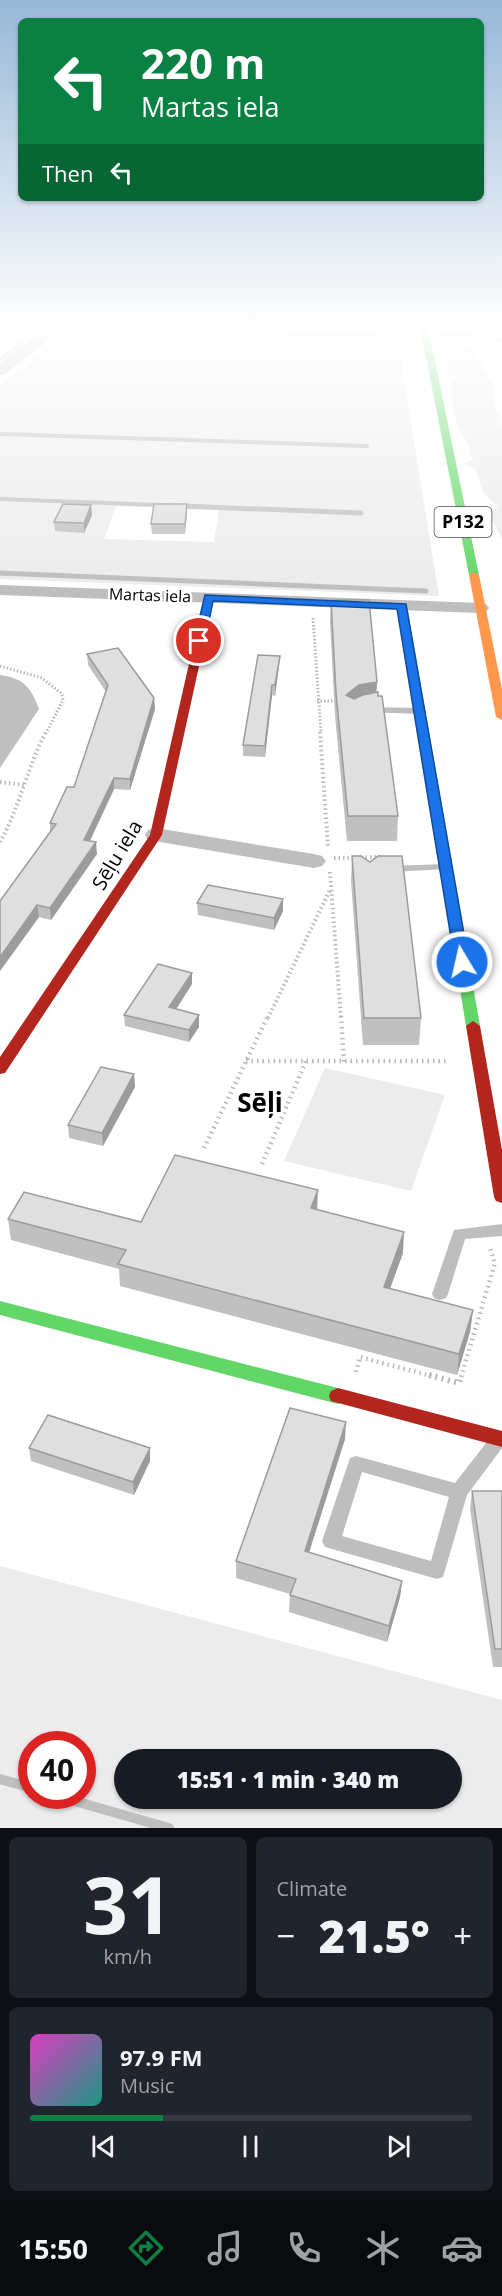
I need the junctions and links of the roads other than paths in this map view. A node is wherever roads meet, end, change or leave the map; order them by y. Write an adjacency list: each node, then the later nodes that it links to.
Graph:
1 (441, 412): 5 (street, P132)
2 (0, 590): 3 (street, Martas iela)
3 (209, 598): 4 (street, Martas iela); 9 (street, Sēļu iela)
4 (402, 606): 5 (street, Martas iela); 6 (street)
5 (480, 608): 8 (street, P132)
6 (420, 711): 7 (lane); 11 (street)
7 (356, 713)
8 (502, 717)
9 (156, 835): 10 (street); 13 (street, Sēļu iela)
10 (314, 861)
11 (446, 867): 12 (lane); 14 (street)
12 (373, 871)
13 (0, 1069)
14 (502, 1197)
15 (502, 1230): 16 (lane)
16 (440, 1294)
17 (0, 1308): 18 (street)
18 (501, 1433): 19 (lane)
19 (459, 1492): 19 (lane)

